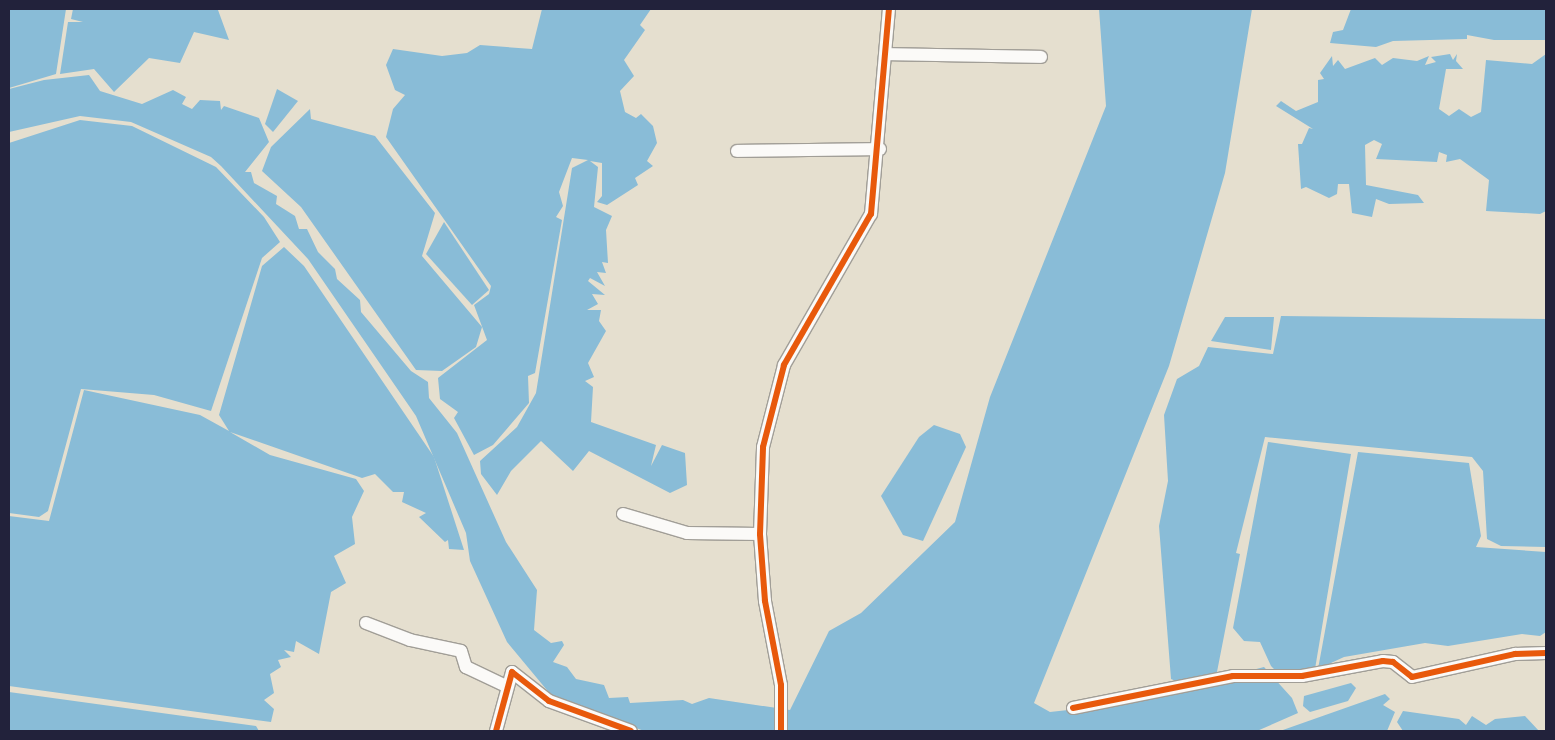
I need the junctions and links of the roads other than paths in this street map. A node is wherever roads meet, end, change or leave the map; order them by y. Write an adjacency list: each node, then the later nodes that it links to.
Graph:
1 (889, 9): 2 (street)
2 (887, 54): 3 (street); 4 (street)
3 (1041, 57)
4 (880, 149): 5 (street); 7 (street)
5 (737, 151)
6 (622, 514): 7 (street)
7 (760, 534): 14 (street)
8 (366, 623): 10 (street)
9 (1546, 653): 11 (street)
10 (506, 686): 12 (street); 13 (street)
11 (1073, 708)
12 (496, 731)
13 (631, 731)
14 (781, 731)

